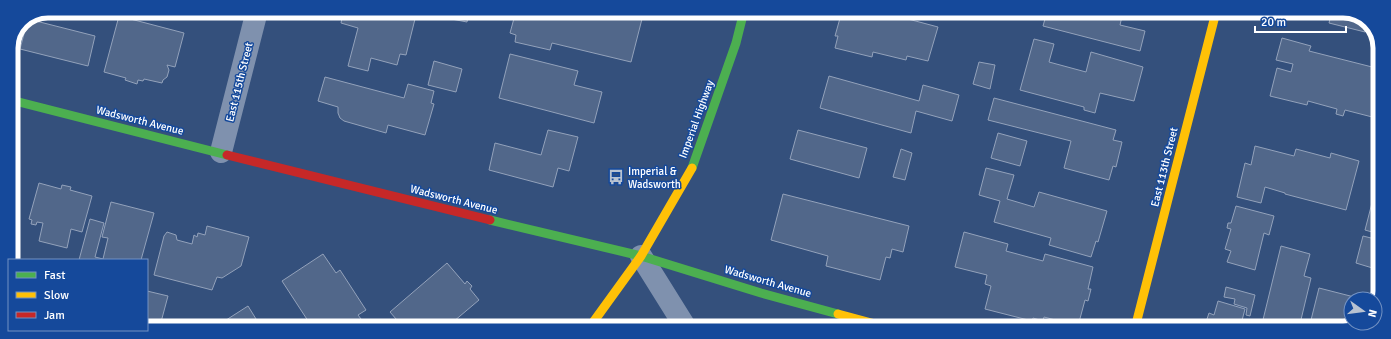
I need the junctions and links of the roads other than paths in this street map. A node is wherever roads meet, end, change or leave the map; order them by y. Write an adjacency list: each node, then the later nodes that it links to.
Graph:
1 (255, 18): 5 (street, East 115th Street)
2 (742, 18): 6 (street, Imperial Highway)
3 (1214, 18): 10 (street, East 113th Street)
4 (18, 102): 5 (street, Wadsworth Avenue)
5 (221, 152): 6 (street, Wadsworth Avenue)
6 (641, 256): 7 (street, Imperial Highway); 8 (street); 9 (street, Wadsworth Avenue)
7 (594, 321)
8 (682, 321)
9 (864, 321)
10 (1137, 321)

